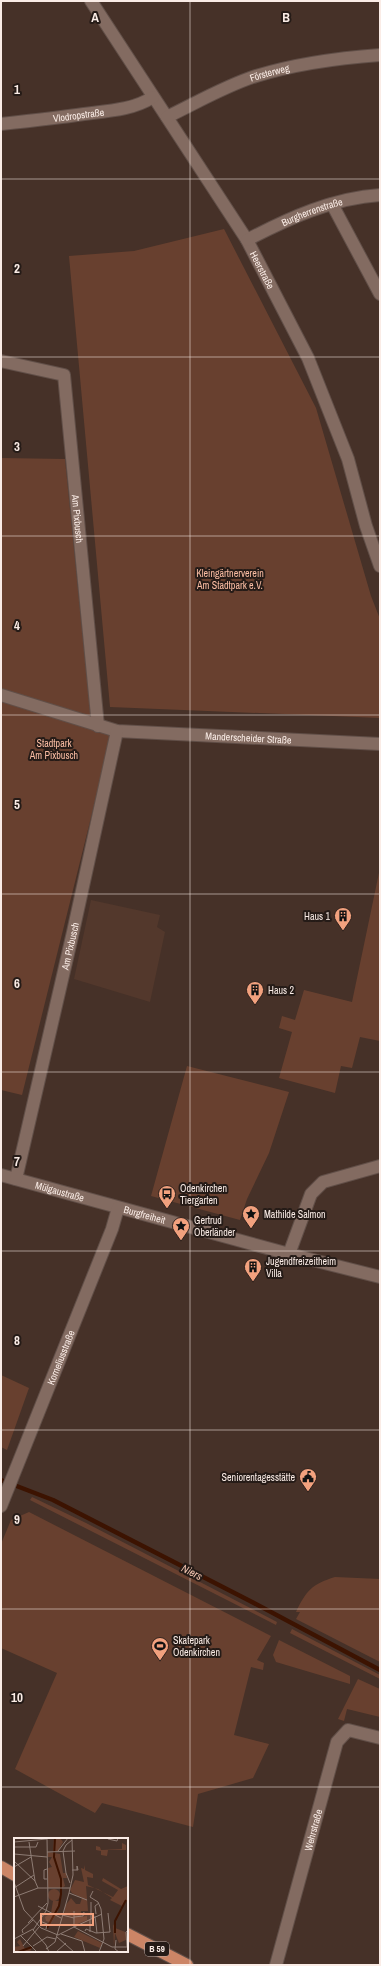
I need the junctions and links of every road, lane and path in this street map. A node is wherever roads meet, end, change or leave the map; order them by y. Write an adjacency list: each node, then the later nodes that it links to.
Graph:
1 (91, 1): 3 (street, Heerstraße)
2 (380, 55): 4 (street, Försterweg)
3 (153, 97): 4 (street, Heerstraße); 5 (street, Vlodropstraße)
4 (167, 117): 8 (street, Heerstraße)
5 (1, 124)
6 (380, 194): 7 (street, Burgherrenstraße)
7 (332, 204): 8 (street, Burgherrenstraße); 9 (street)
8 (247, 240): 11 (street, Heerstraße)
9 (380, 294)
10 (1, 361): 13 (street, Am Pixbusch)
11 (380, 566)
12 (1, 695): 13 (street)
13 (98, 726): 14 (street)
14 (117, 731): 15 (street, Manderscheider Straße); 18 (street, Am Pixbusch)
15 (380, 744)
16 (380, 1166): 20 (street)
17 (1, 1175): 18 (street, Mülgaustraße)
18 (16, 1179): 19 (street, Mülgaustraße)
19 (118, 1208): 20 (street, Burgfreiheit); 22 (street, Korneliusstraße)
20 (289, 1254): 21 (street, Burgfreiheit)
21 (380, 1277)
22 (1, 1506)
23 (380, 1738): 28 (street, Wehrstraße)
24 (1, 1866): 25 (main road)
25 (14, 1874)
26 (128, 1935): 27 (main road, B 59)
27 (187, 1965)
28 (276, 1965)

